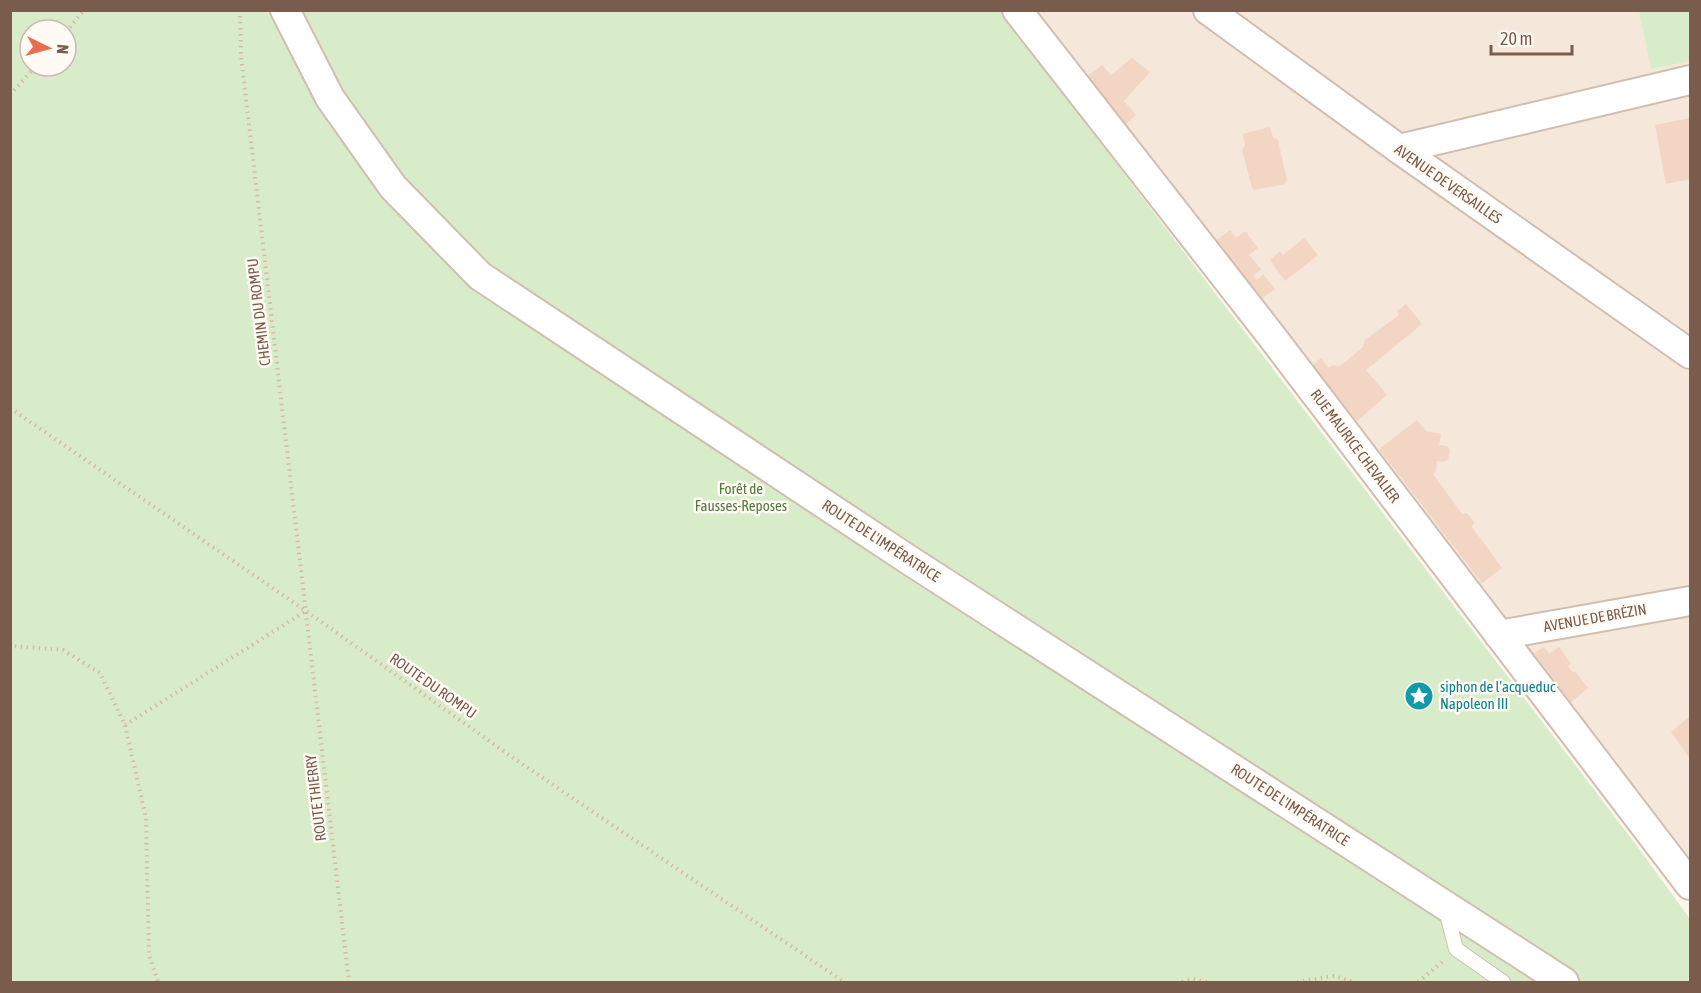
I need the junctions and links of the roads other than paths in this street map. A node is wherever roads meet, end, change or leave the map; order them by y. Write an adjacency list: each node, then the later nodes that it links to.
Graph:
1 (285, 10): 10 (street, ROUTE DE L'IMPÉRATRICE)
2 (1017, 10): 8 (street, RUE MAURICE CHEVALIER)
3 (1208, 10): 5 (street, AVENUE DE VERSAILLES)
4 (1690, 80): 5 (street)
5 (1399, 149): 6 (street, AVENUE DE VERSAILLES)
6 (1690, 354)
7 (1690, 601): 8 (street, AVENUE DE BRÉZIN)
8 (1499, 635): 9 (street, RUE MAURICE CHEVALIER)
9 (1690, 885)
10 (1444, 905): 11 (lane); 12 (street, ROUTE DE L'IMPÉRATRICE)
11 (1503, 982)
12 (1564, 982)

